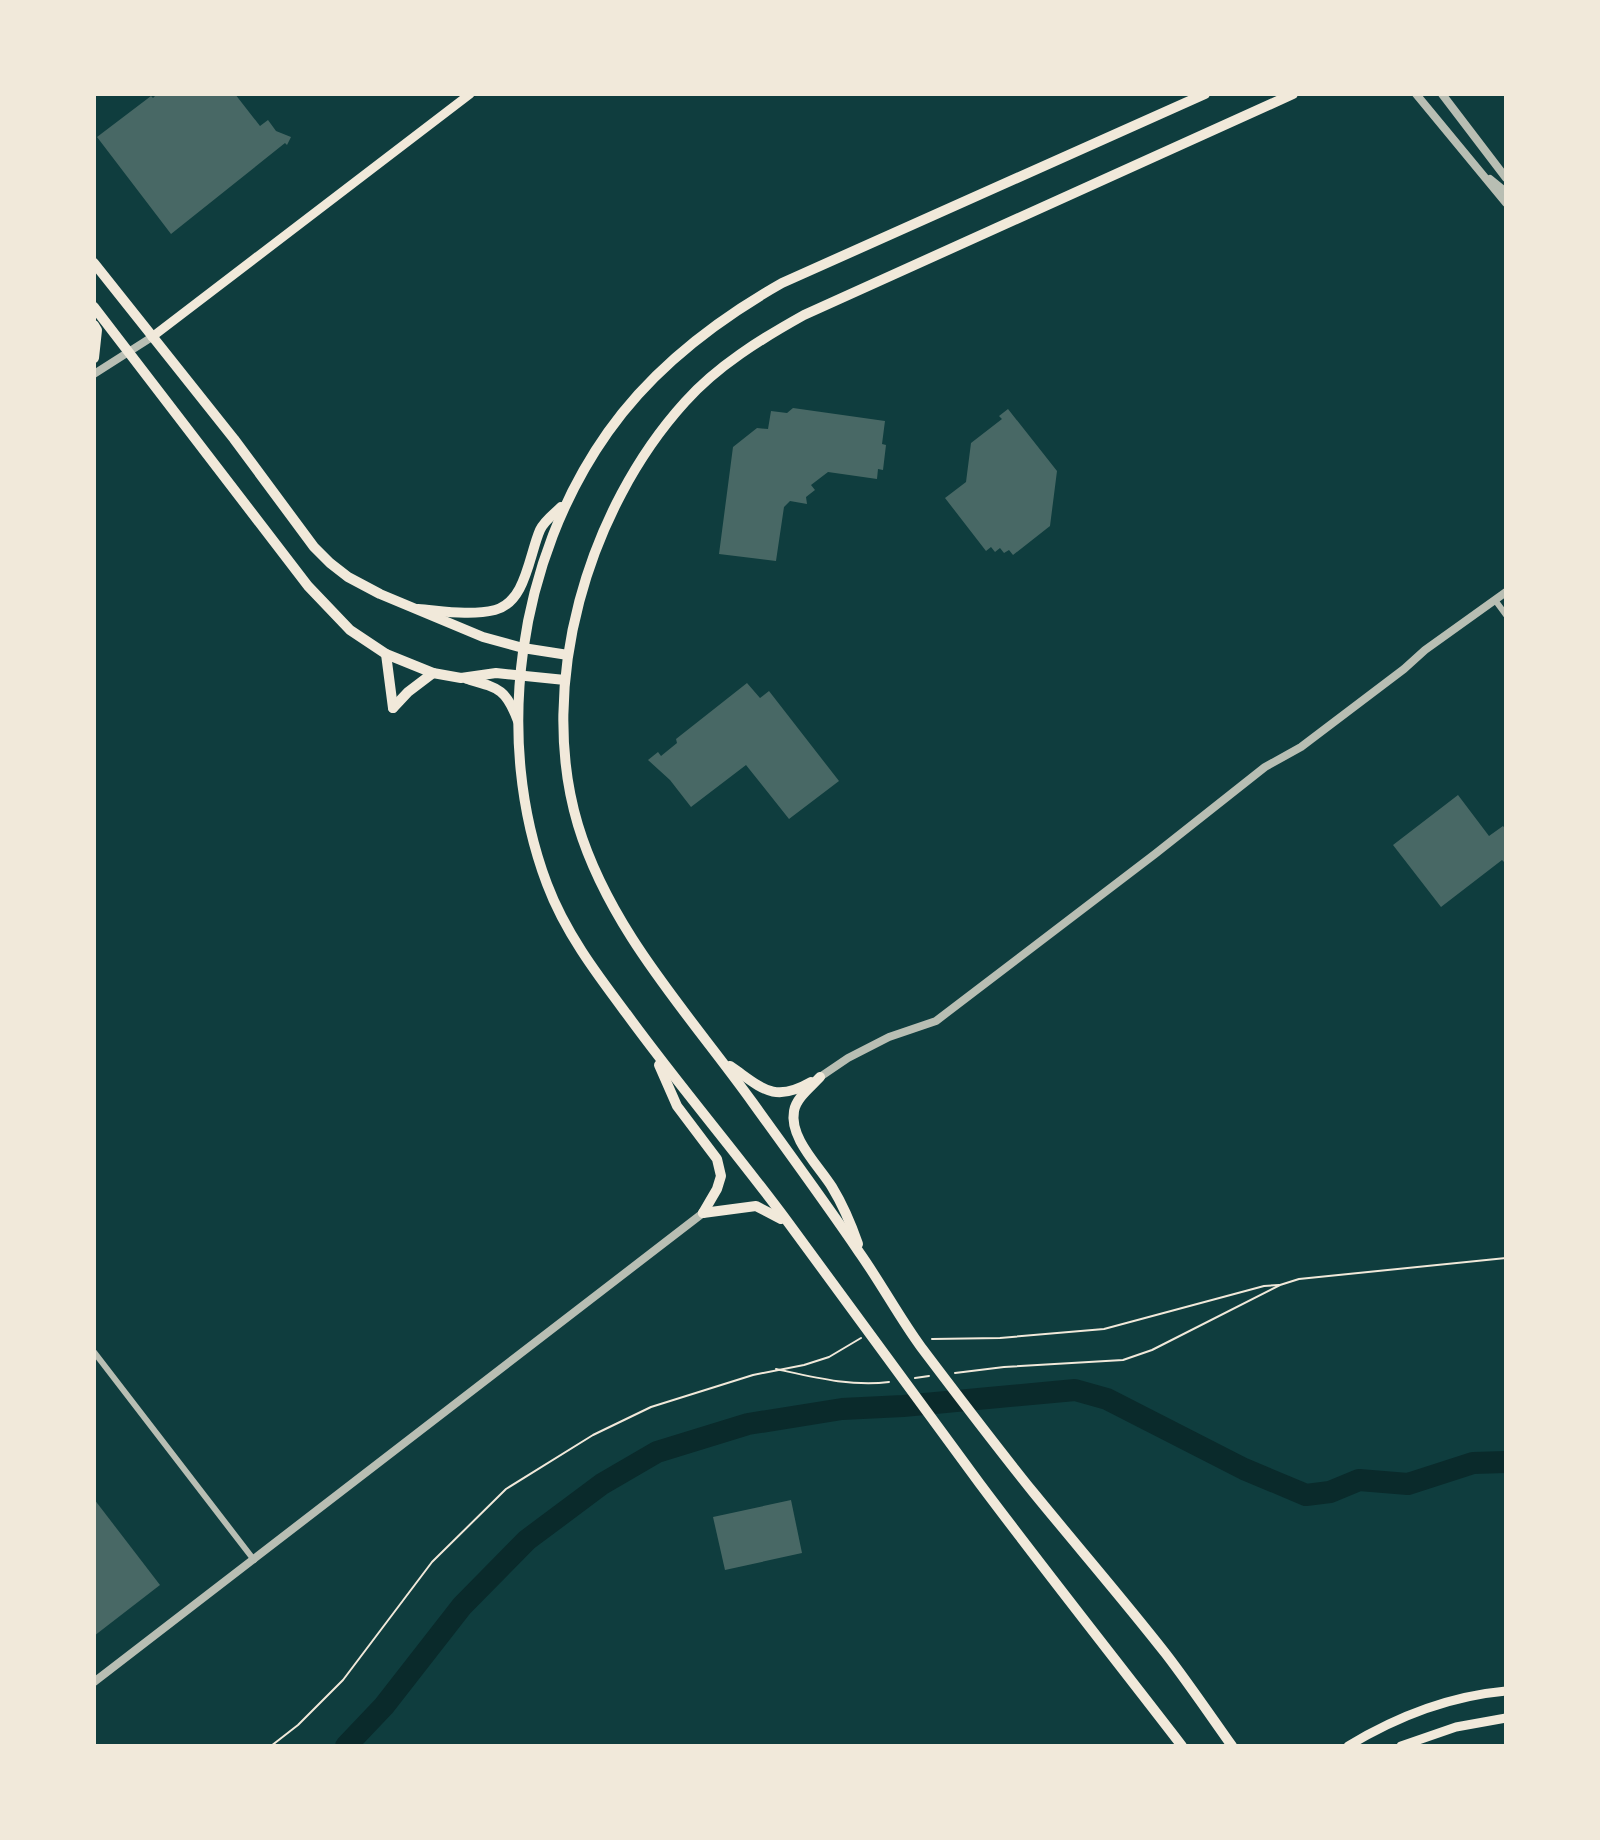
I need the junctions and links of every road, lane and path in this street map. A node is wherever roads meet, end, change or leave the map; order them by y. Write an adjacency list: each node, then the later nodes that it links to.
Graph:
1 (470, 94): 13 (main road)
2 (1205, 94): 17 (main road)
3 (1293, 94): 24 (main road)
4 (1416, 94): 6 (street)
5 (1442, 94): 7 (street)
6 (1485, 177): 8 (street); 9 (street)
7 (1506, 178)
8 (1506, 192)
9 (1506, 203)
10 (94, 263): 13 (main road)
11 (94, 307): 14 (main road)
12 (94, 325): 15 (main road)
13 (152, 337): 14 (street); 20 (main road)
14 (129, 352): 16 (street); 23 (main road)
15 (94, 358)
16 (94, 374)
17 (566, 503): 20 (main road); 22 (main road)
18 (1506, 592): 19 (street)
19 (1495, 600): 21 (street); 32 (street)
20 (418, 609): 22 (main road)
21 (1506, 615)
22 (523, 648): 24 (main road); 26 (main road)
23 (386, 654): 25 (main road); 25 (main road)
24 (568, 655): 28 (main road)
25 (433, 673): 27 (main road)
26 (519, 676): 27 (main road); 28 (main road); 29 (main road)
27 (461, 678): 29 (main road)
28 (565, 680): 31 (main road)
29 (518, 723): 30 (main road)
30 (654, 1052): 33 (main road); 34 (main road)
31 (723, 1061): 32 (main road); 35 (main road)
32 (820, 1077): 35 (main road)
33 (703, 1213): 34 (main road); 46 (street)
34 (790, 1225): 38 (main road)
35 (862, 1256): 39 (main road)
36 (1506, 1258): 37 (path)
37 (1280, 1285): 39 (path); 42 (path)
38 (873, 1338): 41 (path); 52 (main road)
39 (918, 1342): 50 (main road)
40 (94, 1352): 46 (street)
41 (776, 1369): 45 (path); 51 (path)
42 (947, 1374)
43 (932, 1376): 44 (path)
44 (903, 1380)
45 (889, 1382)
46 (254, 1560): 47 (street)
47 (94, 1682)
48 (1506, 1691): 53 (main road)
49 (1506, 1718): 54 (main road)
50 (1232, 1745)
51 (271, 1746)
52 (1182, 1746)
53 (1348, 1746)
54 (1401, 1746)

